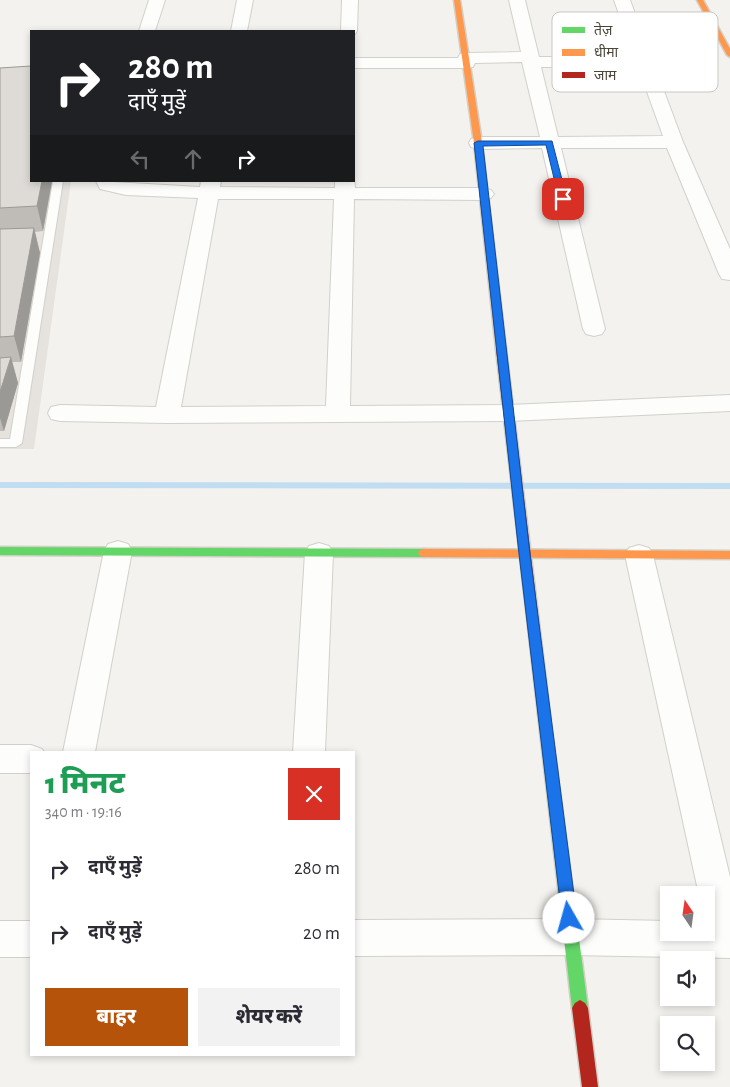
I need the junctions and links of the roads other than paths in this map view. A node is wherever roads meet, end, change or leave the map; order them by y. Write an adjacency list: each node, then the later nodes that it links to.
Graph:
1 (157, 0): 10 (street)
2 (245, 0): 11 (street)
3 (350, 0): 12 (street)
4 (457, 0): 16 (street)
5 (517, 0): 15 (street)
6 (622, 0): 8 (street)
7 (700, 0): 9 (street)
8 (626, 12)
9 (707, 12)
10 (147, 30)
11 (239, 30)
12 (349, 30)
13 (718, 33): 14 (street)
14 (730, 55)
15 (530, 59): 16 (street); 17 (street); 22 (street)
16 (466, 60): 18 (street); 21 (street)
17 (552, 60)
18 (355, 63)
19 (656, 92): 20 (street)
20 (674, 142): 22 (street); 28 (street)
21 (478, 143): 22 (street); 27 (street)
22 (550, 143): 29 (street)
23 (58, 182): 35 (lane)
24 (106, 182): 25 (street)
25 (210, 187): 26 (street); 34 (street)
26 (345, 187): 27 (street); 33 (street)
27 (484, 194): 32 (street)
28 (730, 274)
29 (594, 329)
30 (730, 404): 32 (street)
31 (60, 413): 34 (street)
32 (509, 413): 33 (street); 39 (street)
33 (338, 414): 34 (street)
34 (167, 415)
35 (0, 442)
36 (0, 551): 37 (street)
37 (118, 551): 38 (street); 42 (street)
38 (319, 553): 39 (street); 43 (street)
39 (524, 554): 40 (street); 46 (street)
40 (639, 555): 41 (street); 50 (street)
41 (730, 555)
42 (79, 751)
43 (309, 751)
44 (0, 759): 45 (street)
45 (30, 759)
46 (572, 937): 48 (street); 50 (street); 51 (street)
47 (30, 938): 49 (street)
48 (355, 938)
49 (0, 939)
50 (728, 940)
51 (590, 1087)

